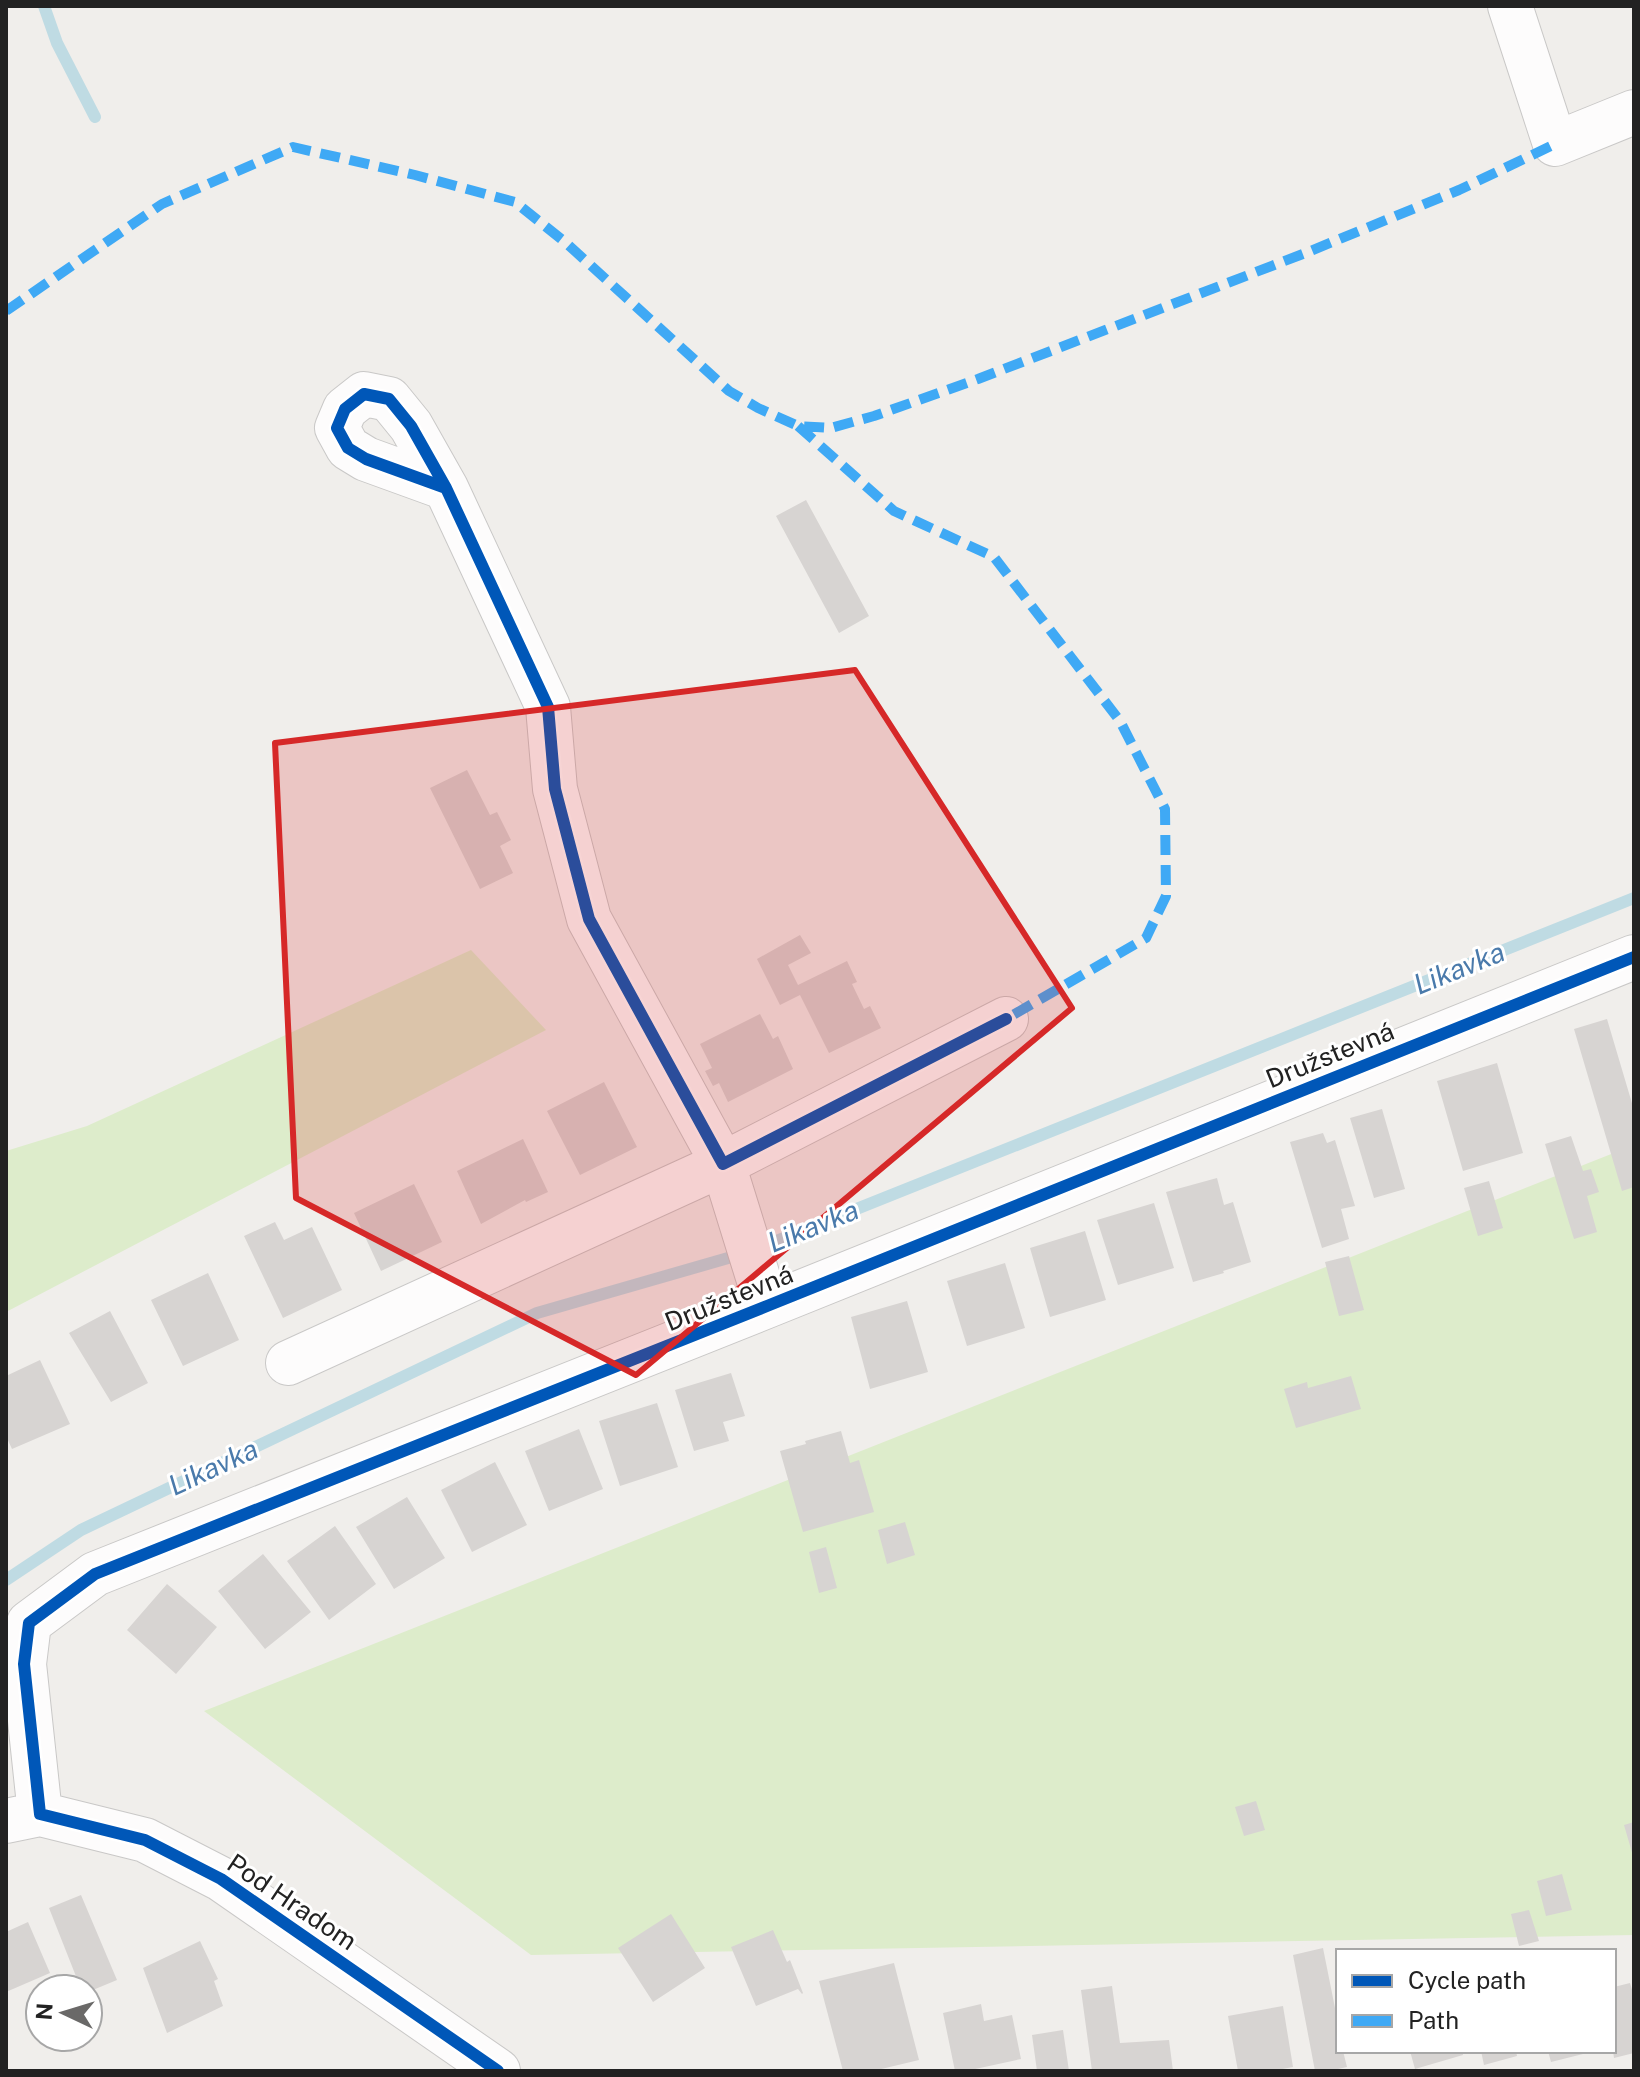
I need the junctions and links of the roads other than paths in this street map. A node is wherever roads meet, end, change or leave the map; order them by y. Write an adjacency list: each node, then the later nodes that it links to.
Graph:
1 (1510, 6): 2 (street)
2 (1634, 112)
3 (446, 488): 6 (street)
4 (1634, 957): 7 (street, Družstevná)
5 (1006, 1019): 6 (street)
6 (723, 1164): 7 (street); 8 (street)
7 (767, 1306): 9 (street, Družstevná)
8 (288, 1363)
9 (23, 1818): 10 (street, Pod Hradom)
10 (498, 2071)

